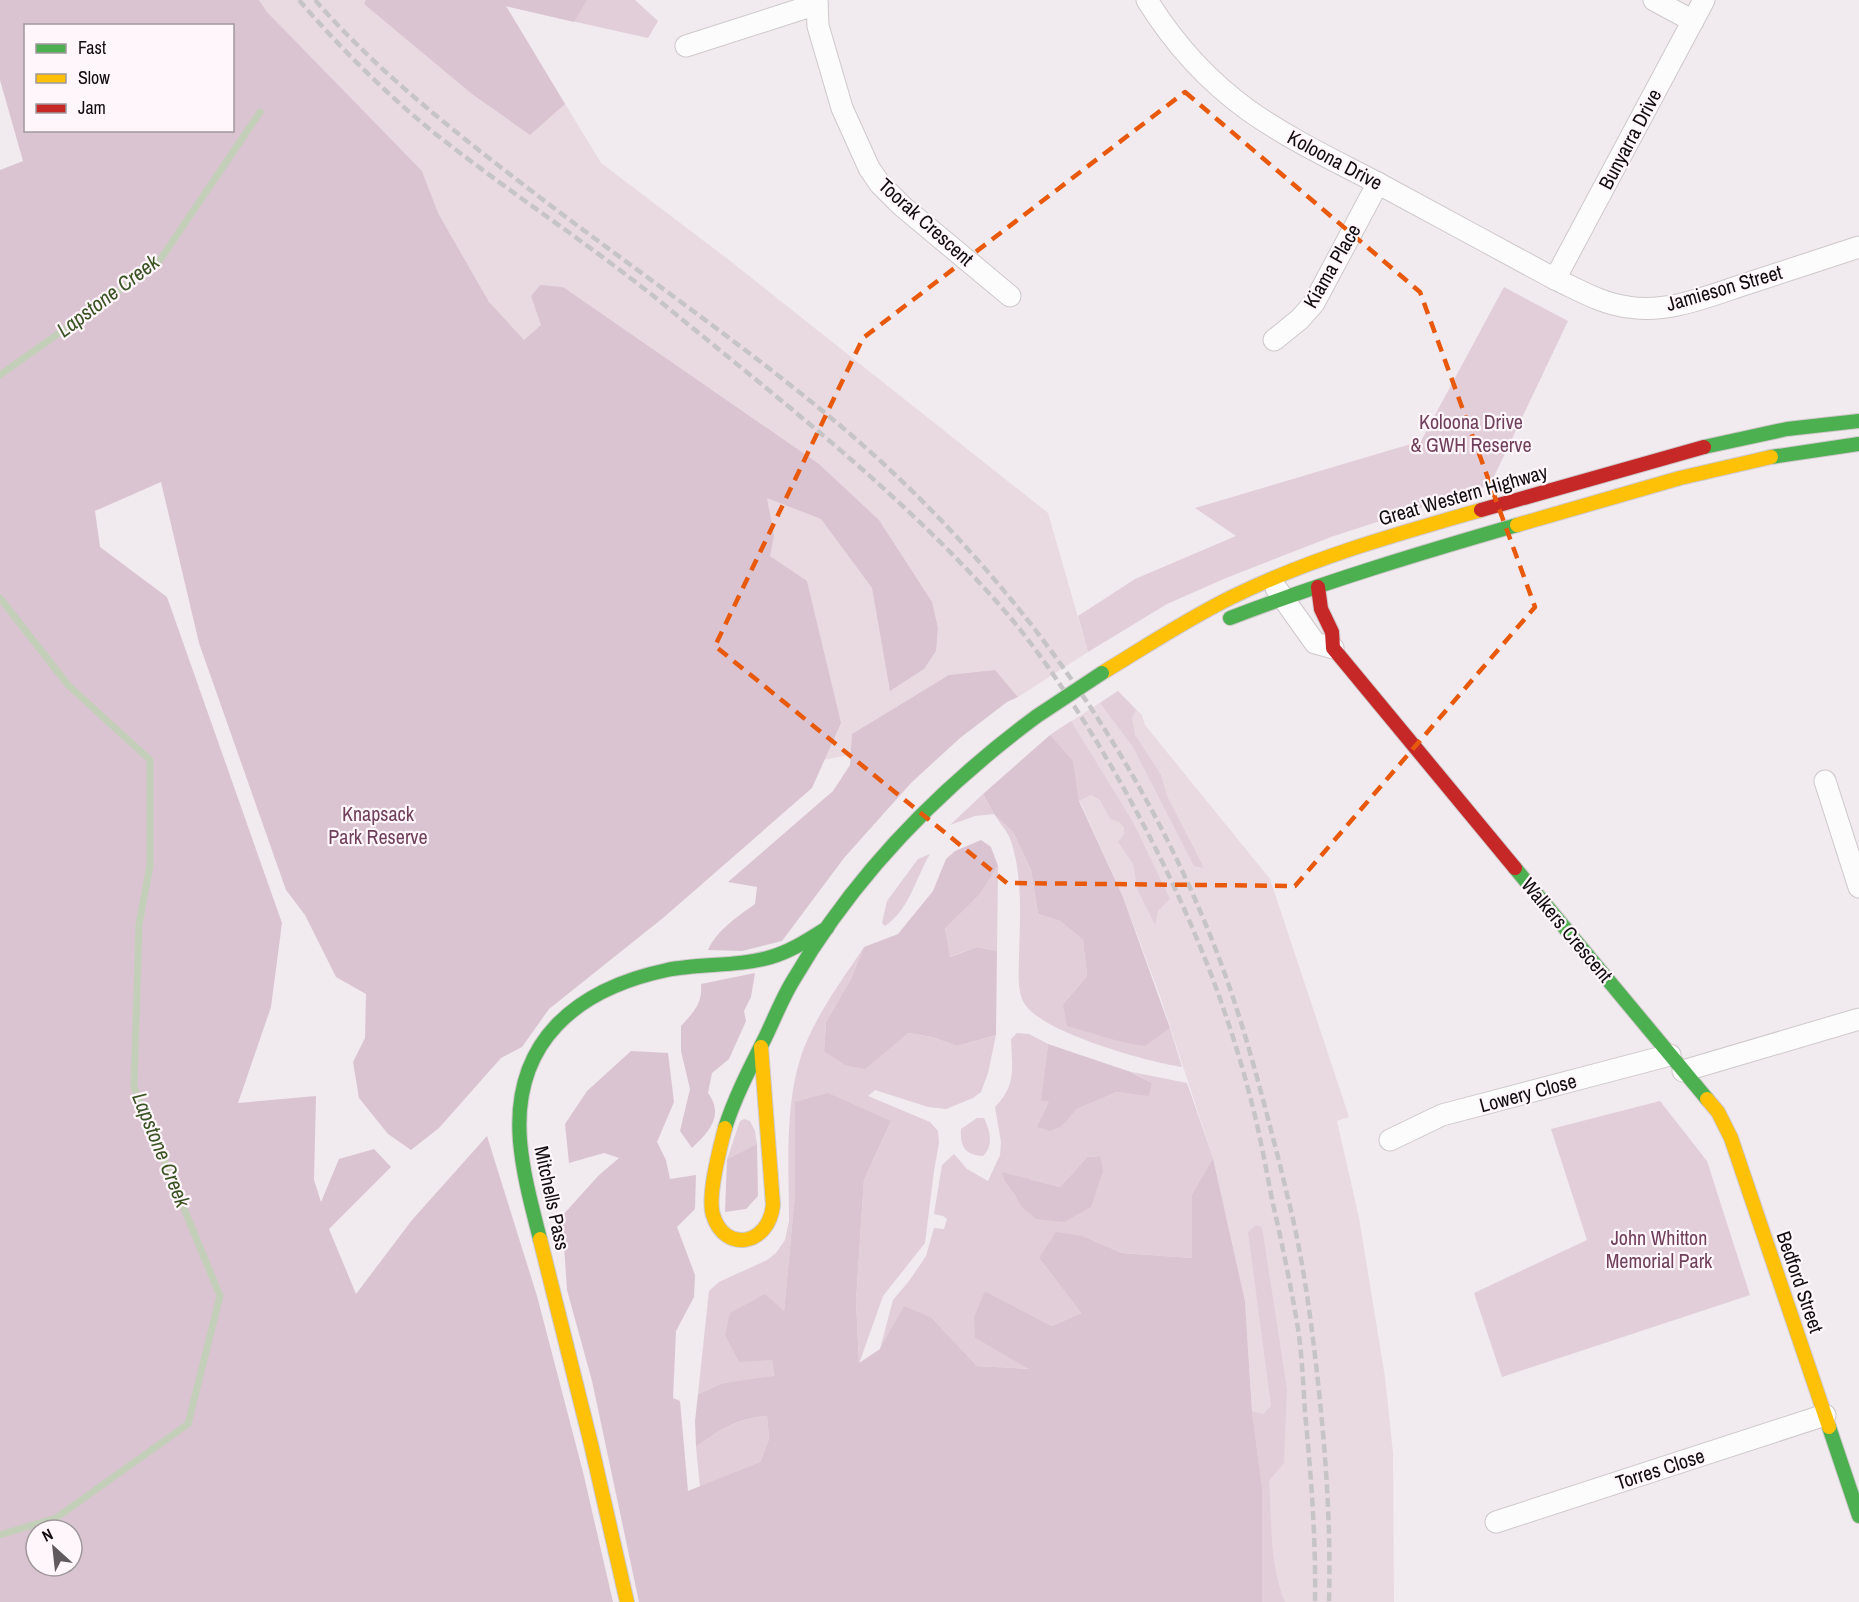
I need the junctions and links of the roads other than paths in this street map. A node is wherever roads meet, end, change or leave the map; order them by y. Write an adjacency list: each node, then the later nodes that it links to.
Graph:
1 (1147, 0): 7 (street, Koloona Drive)
2 (1654, 0): 5 (street)
3 (1704, 0): 5 (street, Bunyarra Drive)
4 (817, 2): 6 (street); 10 (street, Toorak Crescent)
5 (1693, 21): 9 (street, Bunyarra Drive)
6 (686, 46)
7 (1378, 183): 9 (street, Koloona Drive); 11 (street, Kiama Place)
8 (1859, 248): 9 (street, Jamieson Street)
9 (1555, 279)
10 (1010, 296)
11 (1274, 340)
12 (1859, 421): 14 (main road, Great Western Highway)
13 (1859, 444): 15 (main road, Great Western Highway)
14 (1270, 580): 16 (street, Walkers Crescent); 18 (main road, Great Western Highway)
15 (1318, 587): 16 (main road, Great Western Highway); 17 (main road, Walkers Crescent)
16 (1283, 598): 17 (street, Walkers Crescent); 18 (main road, Great Western Highway)
17 (1333, 648): 24 (main road, Walkers Crescent)
18 (1102, 673): 21 (main road, Great Western Highway, bridge)
19 (1825, 781): 20 (street)
20 (1859, 887)
21 (827, 928): 23 (main road, Great Western Highway); 30 (main road, Mitchells Pass)
22 (1859, 1019): 25 (street)
23 (761, 1047): 23 (main road, Great Western Highway)
24 (1670, 1055): 25 (main road, Walkers Crescent); 26 (street, Lowery Close)
25 (1683, 1071): 27 (main road, Bedford Street)
26 (1390, 1140)
27 (1825, 1415): 28 (main road, Bedford Street); 29 (street, Torres Close)
28 (1859, 1516)
29 (1496, 1522)
30 (627, 1602)

